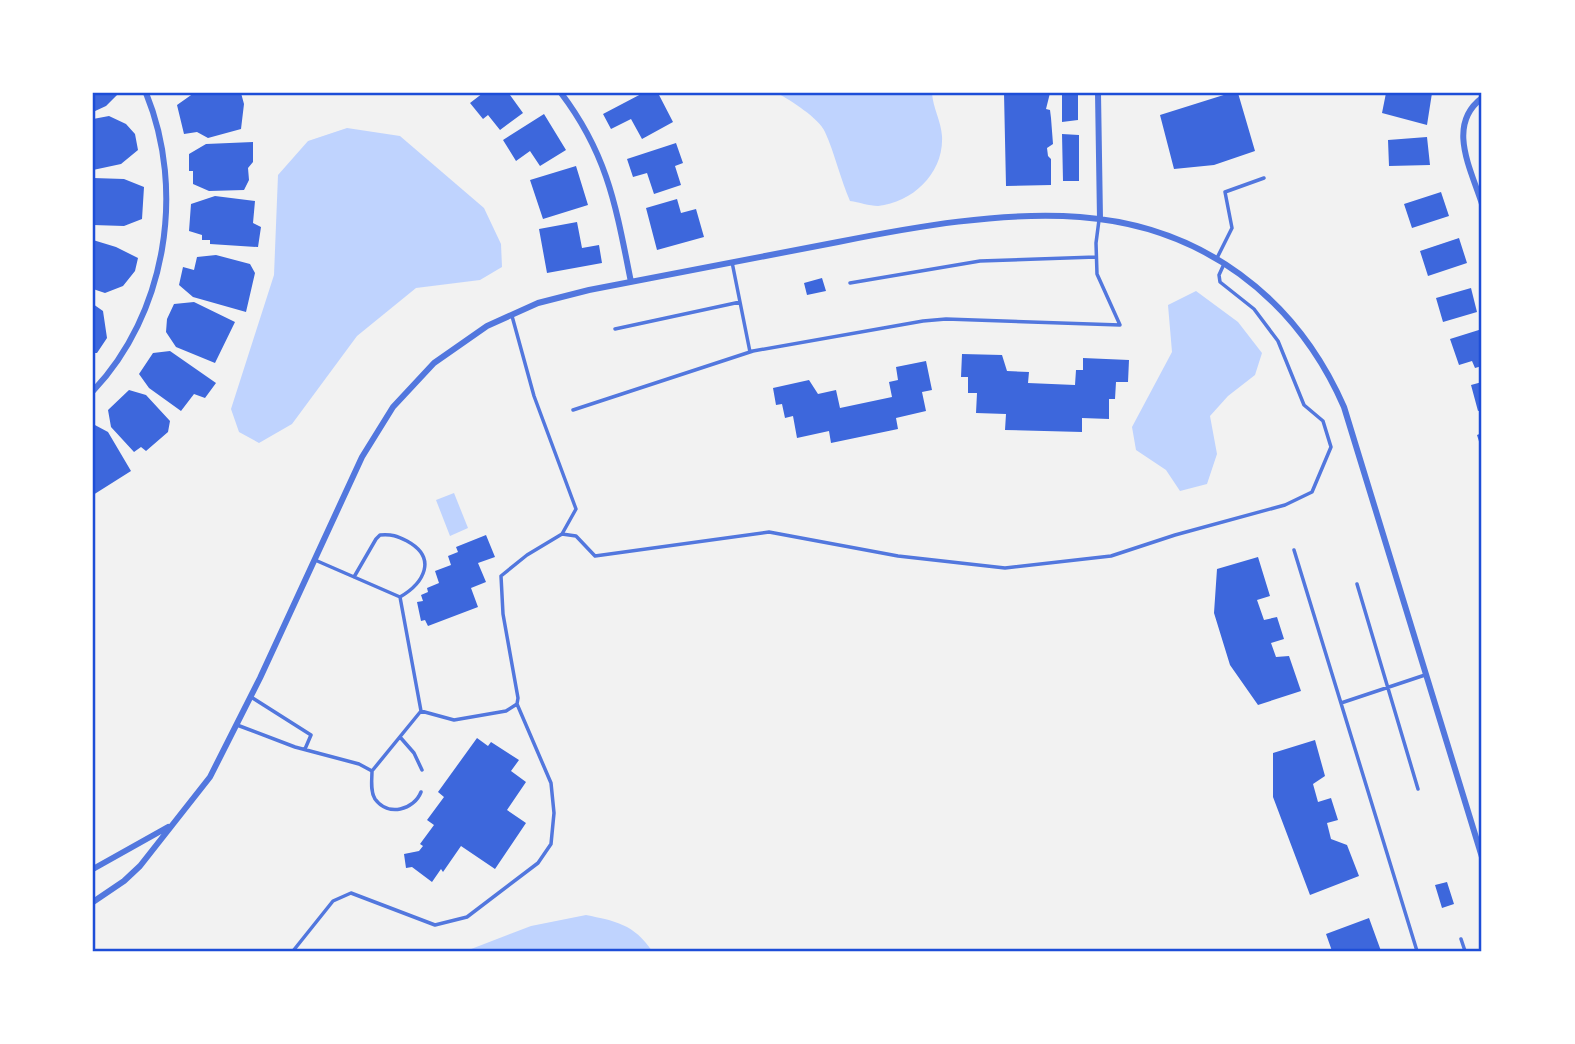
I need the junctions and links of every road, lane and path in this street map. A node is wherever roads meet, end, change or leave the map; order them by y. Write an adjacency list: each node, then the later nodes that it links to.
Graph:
1 (146, 93): 18 (street)
2 (561, 93): 12 (street)
3 (1098, 93): 7 (street)
4 (1482, 98): 6 (street)
5 (1264, 178): 9 (lane)
6 (1482, 204)
7 (1100, 219): 8 (lane); 9 (street); 10 (street)
8 (1096, 257): 13 (lane); 17 (lane)
9 (1217, 258): 11 (street)
10 (732, 262): 12 (street); 14 (lane)
11 (1225, 263): 20 (lane); 26 (street)
12 (631, 282): 15 (street)
13 (850, 283)
14 (740, 302): 16 (lane); 17 (lane)
15 (511, 314): 20 (lane); 22 (street)
16 (615, 329)
17 (750, 352): 19 (lane)
18 (93, 391)
19 (573, 410)
20 (562, 534): 30 (lane)
21 (1294, 550): 29 (lane)
22 (314, 560): 23 (lane); 28 (street)
23 (354, 577): 25 (lane); 25 (lane)
24 (1357, 584): 27 (lane)
25 (400, 597): 31 (lane)
26 (1427, 674): 27 (lane); 40 (street)
27 (1388, 687): 29 (lane); 37 (lane)
28 (251, 697): 32 (street); 34 (lane)
29 (1341, 703): 45 (lane)
30 (517, 704): 31 (lane); 44 (lane)
31 (421, 711): 33 (lane)
32 (237, 725): 34 (lane); 39 (street)
33 (400, 737): 35 (lane); 36 (lane)
34 (305, 749): 36 (lane)
35 (422, 770)
36 (372, 771): 38 (lane)
37 (1418, 789)
38 (421, 792)
39 (173, 824): 41 (street); 42 (street)
40 (1482, 857)
41 (93, 869)
42 (93, 902)
43 (1461, 939): 46 (lane)
44 (293, 951)
45 (1417, 951)
46 (1465, 951)

